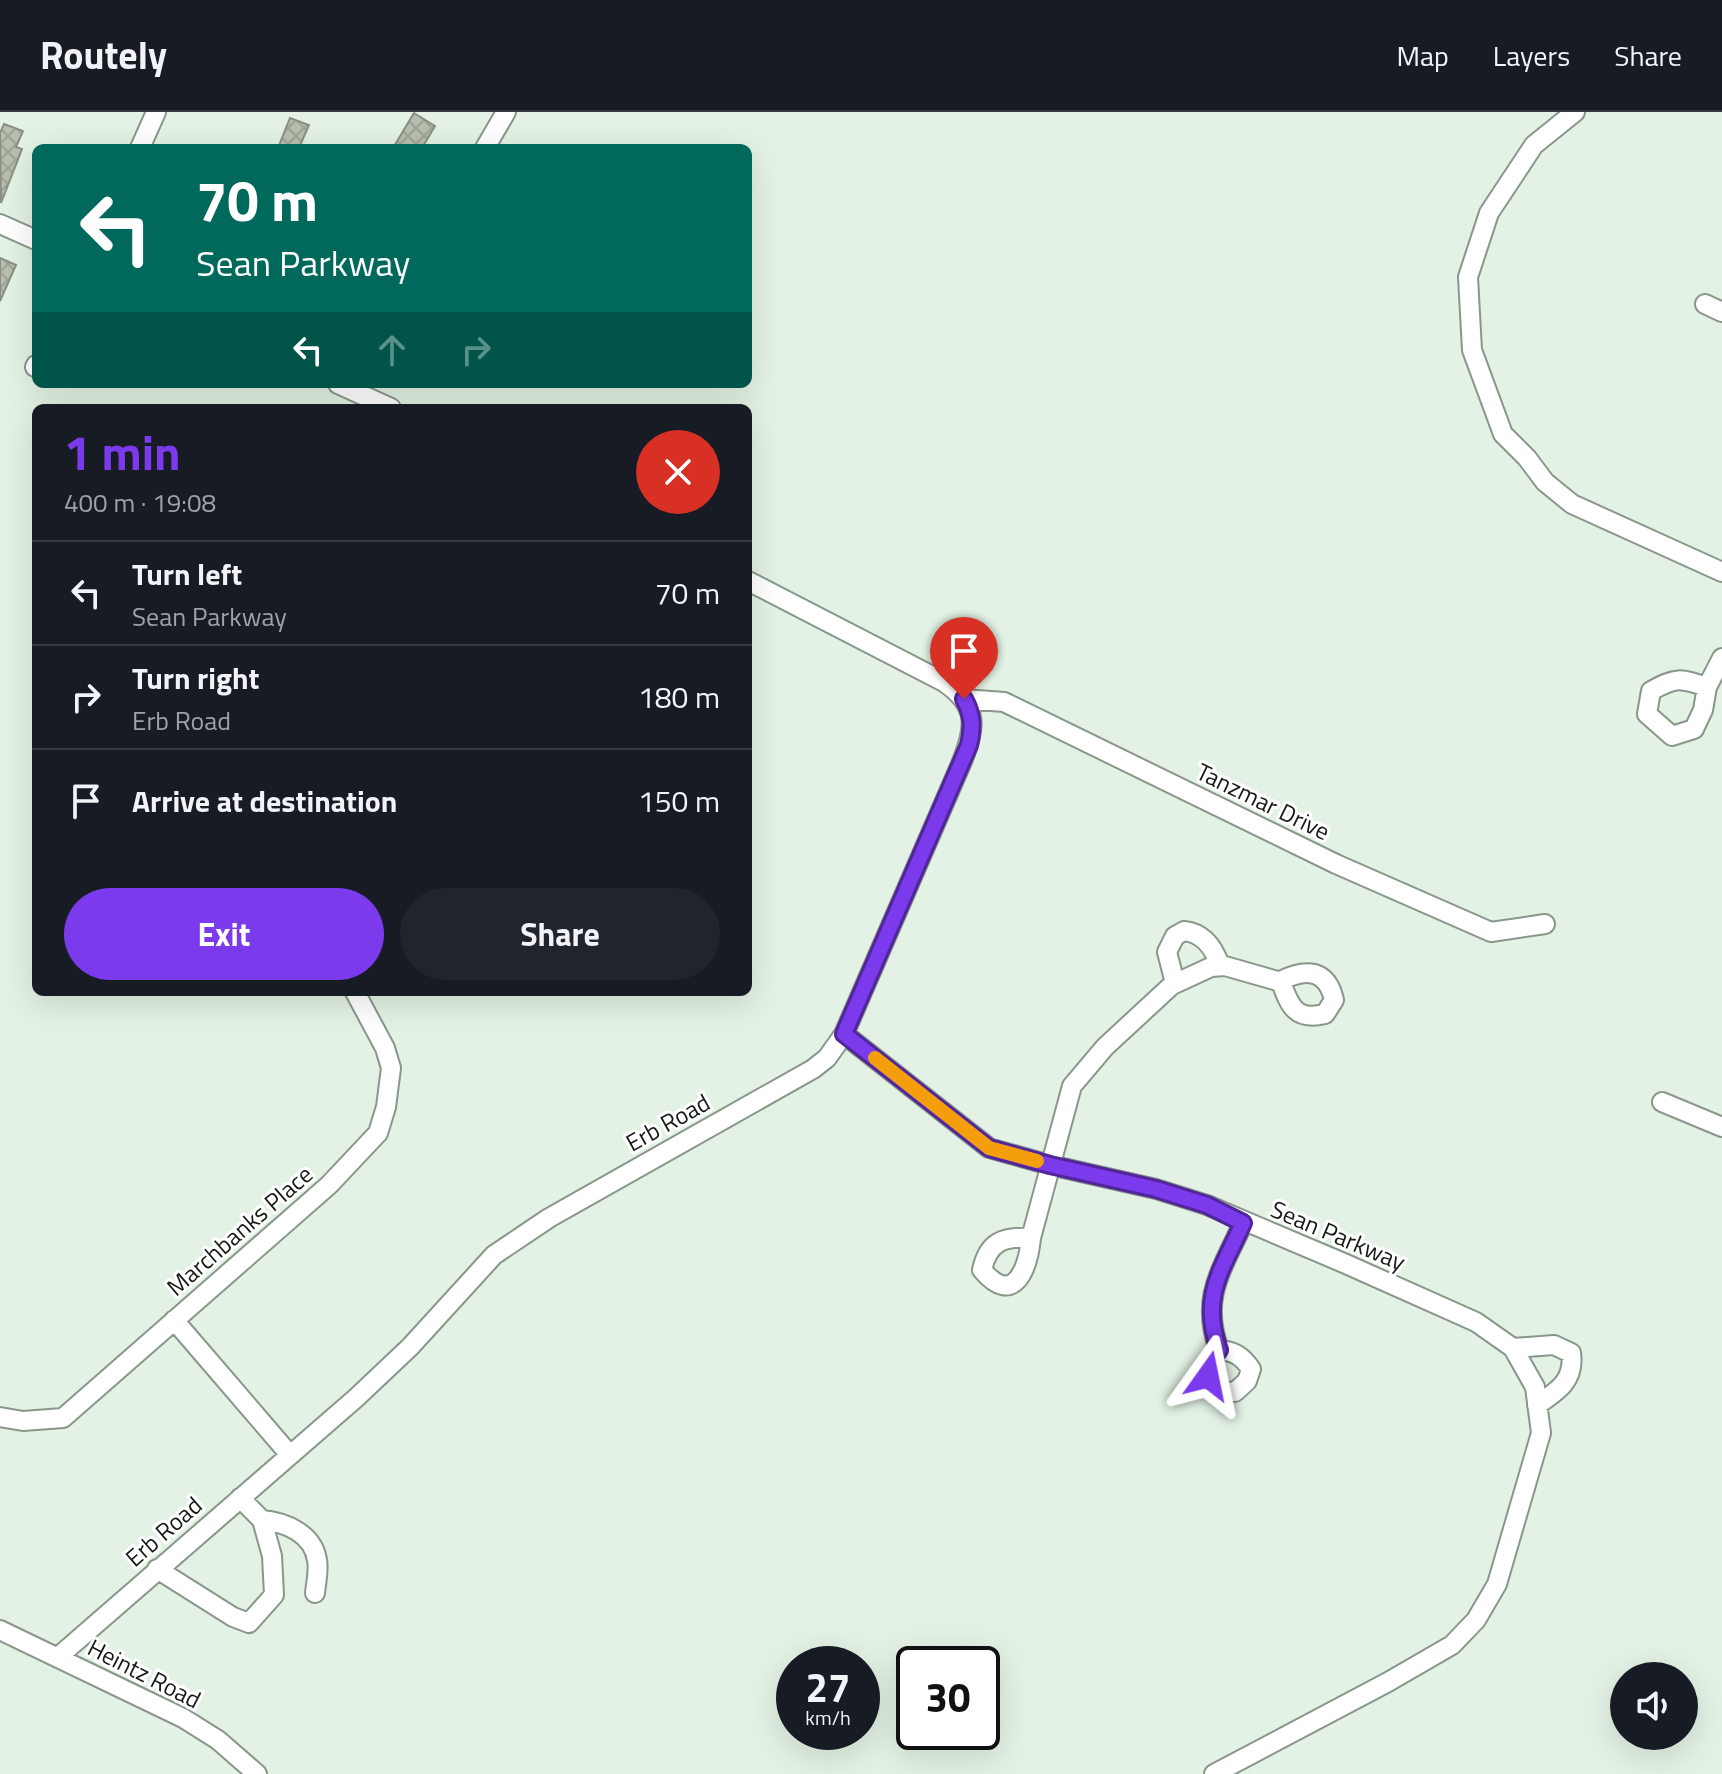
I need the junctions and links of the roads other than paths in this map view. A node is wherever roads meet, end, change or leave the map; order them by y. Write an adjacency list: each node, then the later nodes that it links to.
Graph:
1 (156, 112): 4 (street)
2 (506, 112): 5 (street)
3 (1575, 112): 10 (street)
4 (142, 144)
5 (487, 144)
6 (0, 224): 7 (street)
7 (32, 238)
8 (359, 388): 9 (street)
9 (385, 404)
10 (1722, 572)
11 (752, 583): 14 (street)
12 (1722, 658): 13 (street)
13 (1707, 687)
14 (964, 699): 15 (street, Tanzmar Drive); 20 (street, Erb Road)
15 (1545, 924)
16 (1220, 966): 17 (street); 18 (street); 18 (street)
17 (1280, 981)
18 (1175, 983): 23 (street)
19 (357, 996): 26 (street, Marchbanks Place)
20 (844, 1034): 23 (street, Sean Parkway); 31 (street, Erb Road)
21 (1662, 1102): 22 (street)
22 (1722, 1127)
23 (1050, 1165): 24 (street, Sean Parkway); 25 (street)
24 (1243, 1223): 27 (street, Sean Parkway); 28 (street)
25 (1031, 1238)
26 (174, 1320): 30 (street, Marchbanks Place); 31 (street)
27 (1513, 1348): 29 (street, Sean Parkway); 29 (street)
28 (1219, 1350)
29 (1537, 1405): 39 (street, Sean Parkway)
30 (0, 1417)
31 (290, 1455): 32 (street, Erb Road)
32 (240, 1498): 33 (street); 34 (street, Erb Road)
33 (262, 1520): 34 (street); 35 (street)
34 (157, 1569): 37 (street, Erb Road)
35 (315, 1593)
36 (0, 1630): 37 (street, Heintz Road)
37 (58, 1657): 38 (street, Heintz Road)
38 (257, 1774)
39 (1214, 1774)

